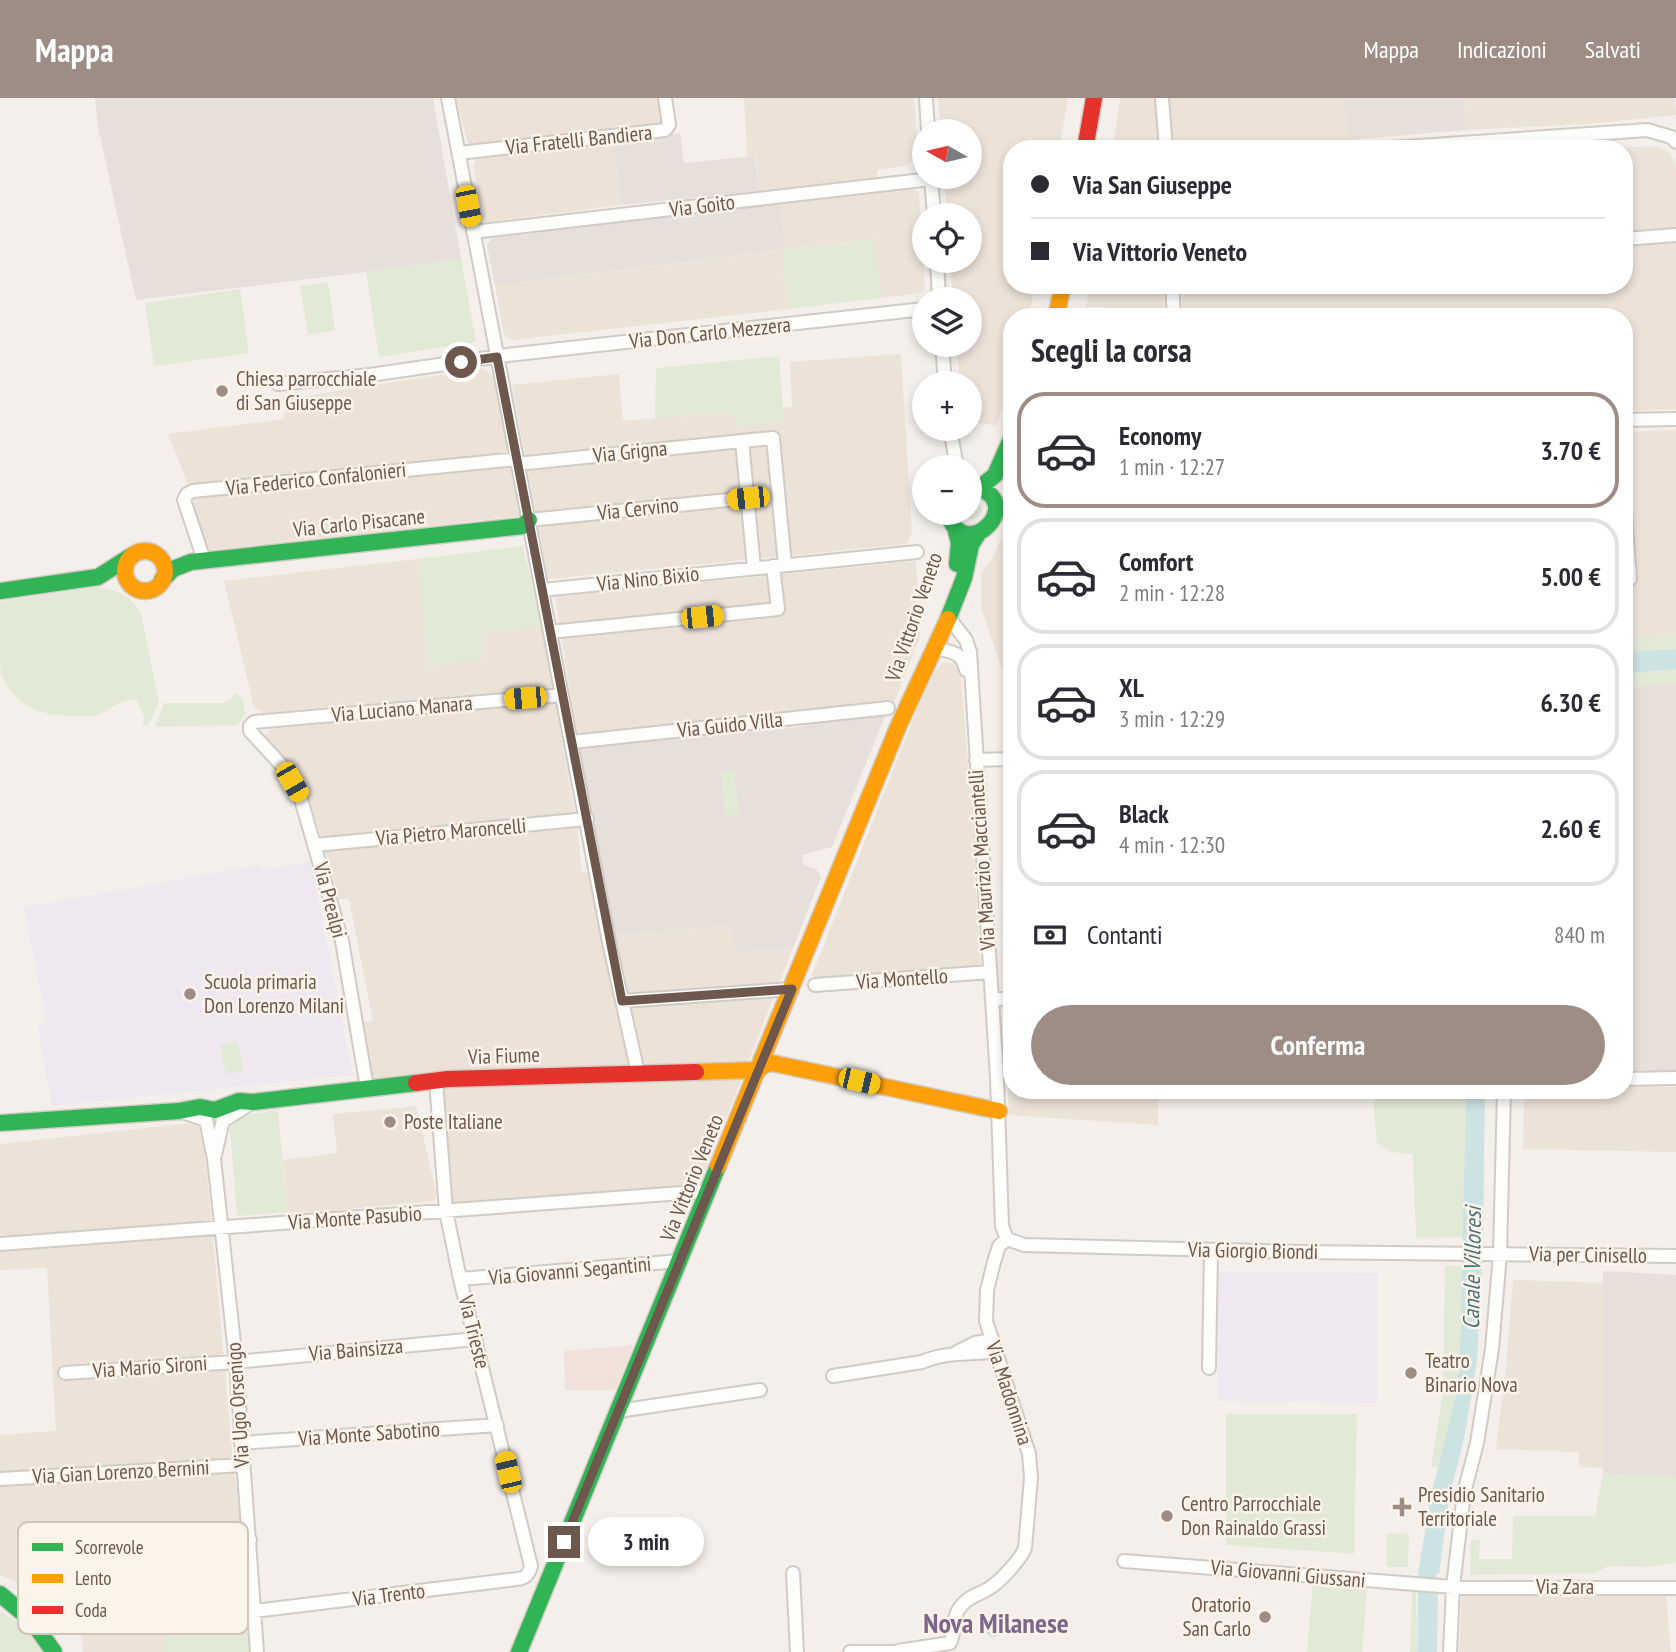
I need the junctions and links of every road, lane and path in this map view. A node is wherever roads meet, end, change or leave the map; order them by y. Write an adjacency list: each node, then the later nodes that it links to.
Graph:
1 (448, 98): 11 (street)
2 (665, 98): 11 (street, Via Fratelli Bandiera)
3 (926, 98): 6 (street)
4 (1094, 98): 7 (street)
5 (1162, 98): 8 (street)
6 (927, 119)
7 (1087, 140)
8 (1165, 140)
9 (1504, 140): 10 (street)
10 (1676, 142)
11 (459, 153): 13 (street)
12 (912, 180): 13 (street, Via Goito)
13 (473, 232): 17 (street)
14 (1676, 236): 15 (street)
15 (1633, 238)
16 (912, 310): 17 (street, Via Don Carlo Mezzera)
17 (497, 357): 18 (street, Via Don Carlo Mezzera); 23 (street)
18 (278, 384)
19 (1676, 419): 20 (street)
20 (1633, 420)
21 (743, 441): 23 (street, Via Grigna); 27 (street); 37 (street)
22 (1003, 457): 24 (street)
23 (517, 461): 29 (street); 36 (street, Via Federico Confalonieri)
24 (982, 482)
25 (1003, 482): 28 (street, Via Vittorio Veneto)
26 (982, 489): 28 (street)
27 (748, 498): 29 (street, Via Cervino); 38 (street)
28 (995, 501): 32 (street, Via Vittorio Veneto)
29 (529, 520): 36 (street, Via Carlo Pisacane); 42 (street)
30 (953, 525): 50 (street, Via Vittorio Veneto)
31 (958, 525): 32 (street)
32 (978, 534): 44 (street, Via Vittorio Veneto)
33 (917, 552): 37 (street, Via Nino Bixio)
34 (156, 554): 35 (street); 36 (street, Via Carlo Pisacane); 40 (street)
35 (131, 556): 39 (street); 41 (street)
36 (198, 561): 40 (street, Via Carlo Pisacane)
37 (779, 566): 38 (street, Via Nino Bixio); 45 (street)
38 (754, 568): 42 (street, Via Nino Bixio)
39 (98, 577): 41 (street); 43 (street)
40 (162, 580): 41 (street)
41 (133, 587)
42 (542, 590): 45 (street)
43 (0, 591)
44 (948, 618): 46 (street, Via Vittorio Veneto); 47 (street, Via Maurizio Macciantelli)
45 (550, 632): 48 (street)
46 (936, 648): 47 (street, Via Maurizio Macciantelli); 50 (street, Via Vittorio Veneto)
47 (971, 691): 54 (street, Via Maurizio Macciantelli)
48 (562, 695): 51 (street, Via Luciano Manara); 52 (street)
49 (888, 708): 52 (street, Via Guido Villa)
50 (901, 719): 59 (street, Via Vittorio Veneto)
51 (250, 731): 56 (street, Via Prealpi)
52 (572, 742): 55 (street)
53 (1003, 759): 54 (street)
54 (975, 760): 57 (street, Via Maurizio Macciantelli)
55 (587, 819): 56 (street, Via Pietro Maroncelli); 62 (street)
56 (315, 845): 68 (street, Via Prealpi)
57 (990, 972): 58 (street, Via Montello); 60 (street, Via Maurizio Macciantelli)
58 (815, 985)
59 (792, 989): 62 (street); 63 (street, Via Vittorio Veneto)
60 (992, 999): 61 (street); 70 (street, Via Maurizio Macciantelli)
61 (1003, 999)
62 (622, 1001): 64 (street)
63 (758, 1070): 64 (street, Via Fiume); 70 (street, Via Fiume); 73 (street, Via Vittorio Veneto)
64 (638, 1073): 67 (street, Via Fiume)
65 (1676, 1078): 66 (street)
66 (1633, 1079)
67 (436, 1081): 68 (street, Via Fiume); 74 (street, Via Trieste)
68 (367, 1088): 71 (street, Via Fiume)
69 (1504, 1099): 79 (street)
70 (999, 1111): 76 (street, Via Maurizio Macciantelli)
71 (215, 1118): 72 (street, Via Fiume); 75 (street, Via Ugo Orsenigo)
72 (0, 1123)
73 (709, 1191): 74 (street, Via Monte Pasubio); 81 (street, Via Vittorio Veneto)
74 (446, 1211): 75 (street, Via Monte Pasubio); 82 (street, Via Trieste)
75 (222, 1228): 77 (street, Via Monte Pasubio); 85 (street, Via Ugo Orsenigo)
76 (1007, 1239): 78 (street, Via Giorgio Biondi); 84 (street, Via Madonnina)
77 (0, 1244)
78 (1211, 1250): 79 (street, Via Giorgio Biondi); 86 (street)
79 (1500, 1254): 80 (street, Via per Cinisello); 99 (street)
80 (1676, 1256)
81 (680, 1261): 82 (street, Via Giovanni Segantini); 90 (street, Via Vittorio Veneto)
82 (460, 1279): 83 (street, Via Trieste)
83 (476, 1339): 85 (street, Via Bainsizza); 91 (street, Via Trieste)
84 (995, 1345): 88 (street); 111 (street, Via Madonnina)
85 (236, 1362): 87 (street, Via Mario Sironi); 92 (street, Via Ugo Orsenigo)
86 (1209, 1367)
87 (65, 1373)
88 (833, 1376)
89 (760, 1390): 90 (street)
90 (618, 1411): 107 (street, Via Vittorio Veneto)
91 (497, 1425): 92 (street, Via Monte Sabotino); 98 (street, Via Trieste)
92 (241, 1443): 93 (street, Via Ugo Orsenigo)
93 (243, 1465): 94 (street, Via Gian Lorenzo Bernini); 95 (street, Via Ugo Orsenigo)
94 (0, 1479)
95 (250, 1541): 103 (street, Via Ugo Orsenigo)
96 (1124, 1561): 99 (street, Via Giovanni Giussani)
97 (793, 1573): 108 (street)
98 (524, 1578): 103 (street, Via Trento)
99 (1446, 1587): 100 (street, Via Zara); 112 (street)
100 (1676, 1588)
101 (0, 1594): 102 (street)
102 (18, 1608)
103 (254, 1611): 106 (street, Via Ugo Orsenigo)
104 (44, 1634): 105 (street)
105 (54, 1652)
106 (257, 1652)
107 (519, 1652)
108 (797, 1652)
109 (850, 1652): 110 (street)
110 (858, 1652): 111 (street)
111 (900, 1652)
112 (1450, 1652)

